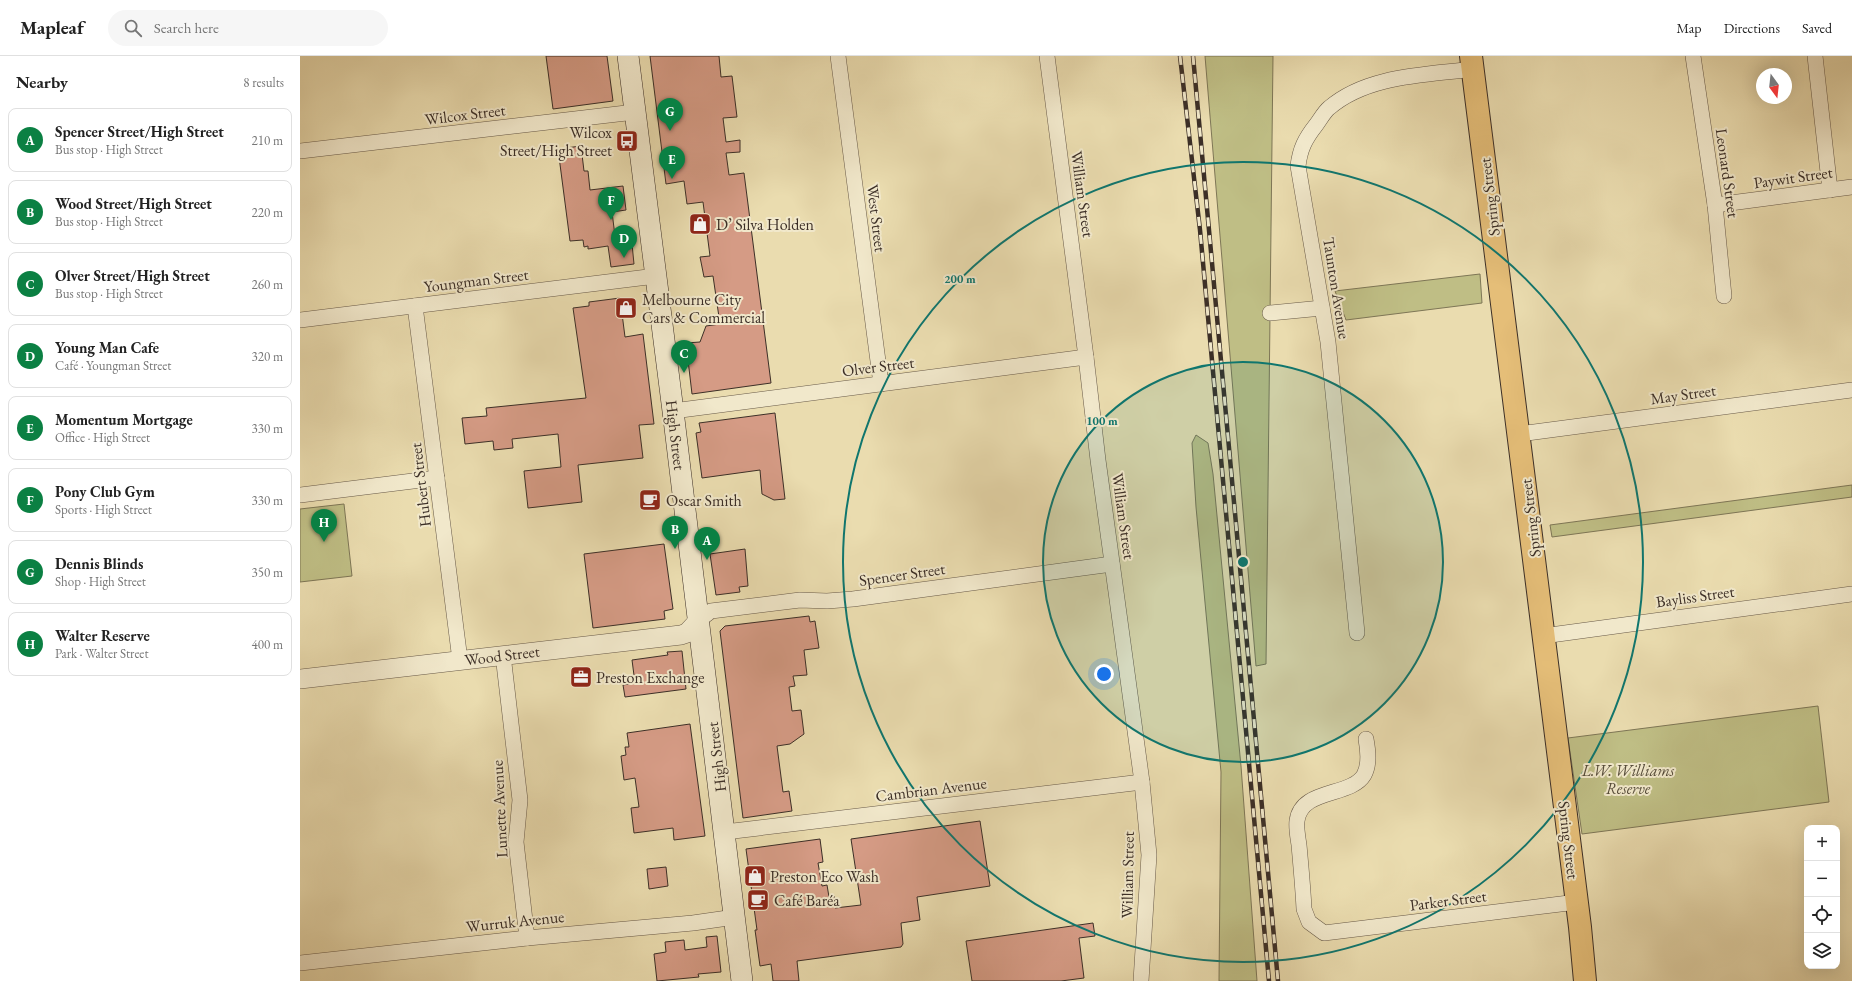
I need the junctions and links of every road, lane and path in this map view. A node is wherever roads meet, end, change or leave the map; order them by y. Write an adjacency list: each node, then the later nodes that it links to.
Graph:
1 (628, 56): 7 (main road, High Street)
2 (838, 56): 19 (street, West Street)
3 (1047, 56): 18 (street, William Street)
4 (1694, 56): 11 (street, Leonard Street)
5 (1815, 56): 10 (street)
6 (1472, 63): 15 (street, Taunton Avenue); 22 (main road, Spring Street)
7 (635, 112): 8 (street, Wilcox Street); 12 (main road, High Street)
8 (300, 151)
9 (1852, 187): 10 (street, Paywit Street)
10 (1830, 190): 11 (street, Paywit Street)
11 (1715, 205): 13 (street, Leonard Street)
12 (656, 276): 14 (street, Youngman Street); 21 (main road, High Street)
13 (1724, 296)
14 (415, 306): 17 (street, Youngman Street); 23 (street, Hubert Street)
15 (1322, 308): 16 (street); 28 (street, Taunton Avenue)
16 (1270, 313)
17 (300, 320)
18 (1086, 357): 19 (street, Olver Street); 25 (street, William Street)
19 (880, 384): 21 (street, Olver Street)
20 (1852, 390): 22 (street, May Street)
21 (673, 410): 27 (main road, High Street)
22 (1519, 434): 29 (main road, Spring Street)
23 (437, 478): 24 (street); 31 (street, Hubert Street)
24 (300, 495)
25 (1112, 564): 27 (street, Spencer Street); 34 (street, William Street)
26 (1852, 594): 29 (street, Bayliss Street)
27 (699, 620): 30 (street, Wood Street); 35 (main road, High Street)
28 (1357, 633)
29 (1543, 636): 36 (main road, Spring Street)
30 (503, 655): 31 (street, Wood Street); 38 (street, Lunette Avenue)
31 (460, 660): 32 (street, Wood Street)
32 (300, 678)
33 (1366, 739): 36 (street, Parker Street)
34 (1142, 782): 35 (street, Cambrian Avenue); 41 (street, William Street)
35 (725, 832): 37 (main road, High Street)
36 (1577, 902): 42 (main road, Spring Street)
37 (735, 917): 38 (street, Wurruk Avenue); 40 (main road, High Street)
38 (528, 938): 39 (street, Wurruk Avenue)
39 (300, 963)
40 (742, 981)
41 (1141, 981)
42 (1585, 981)

